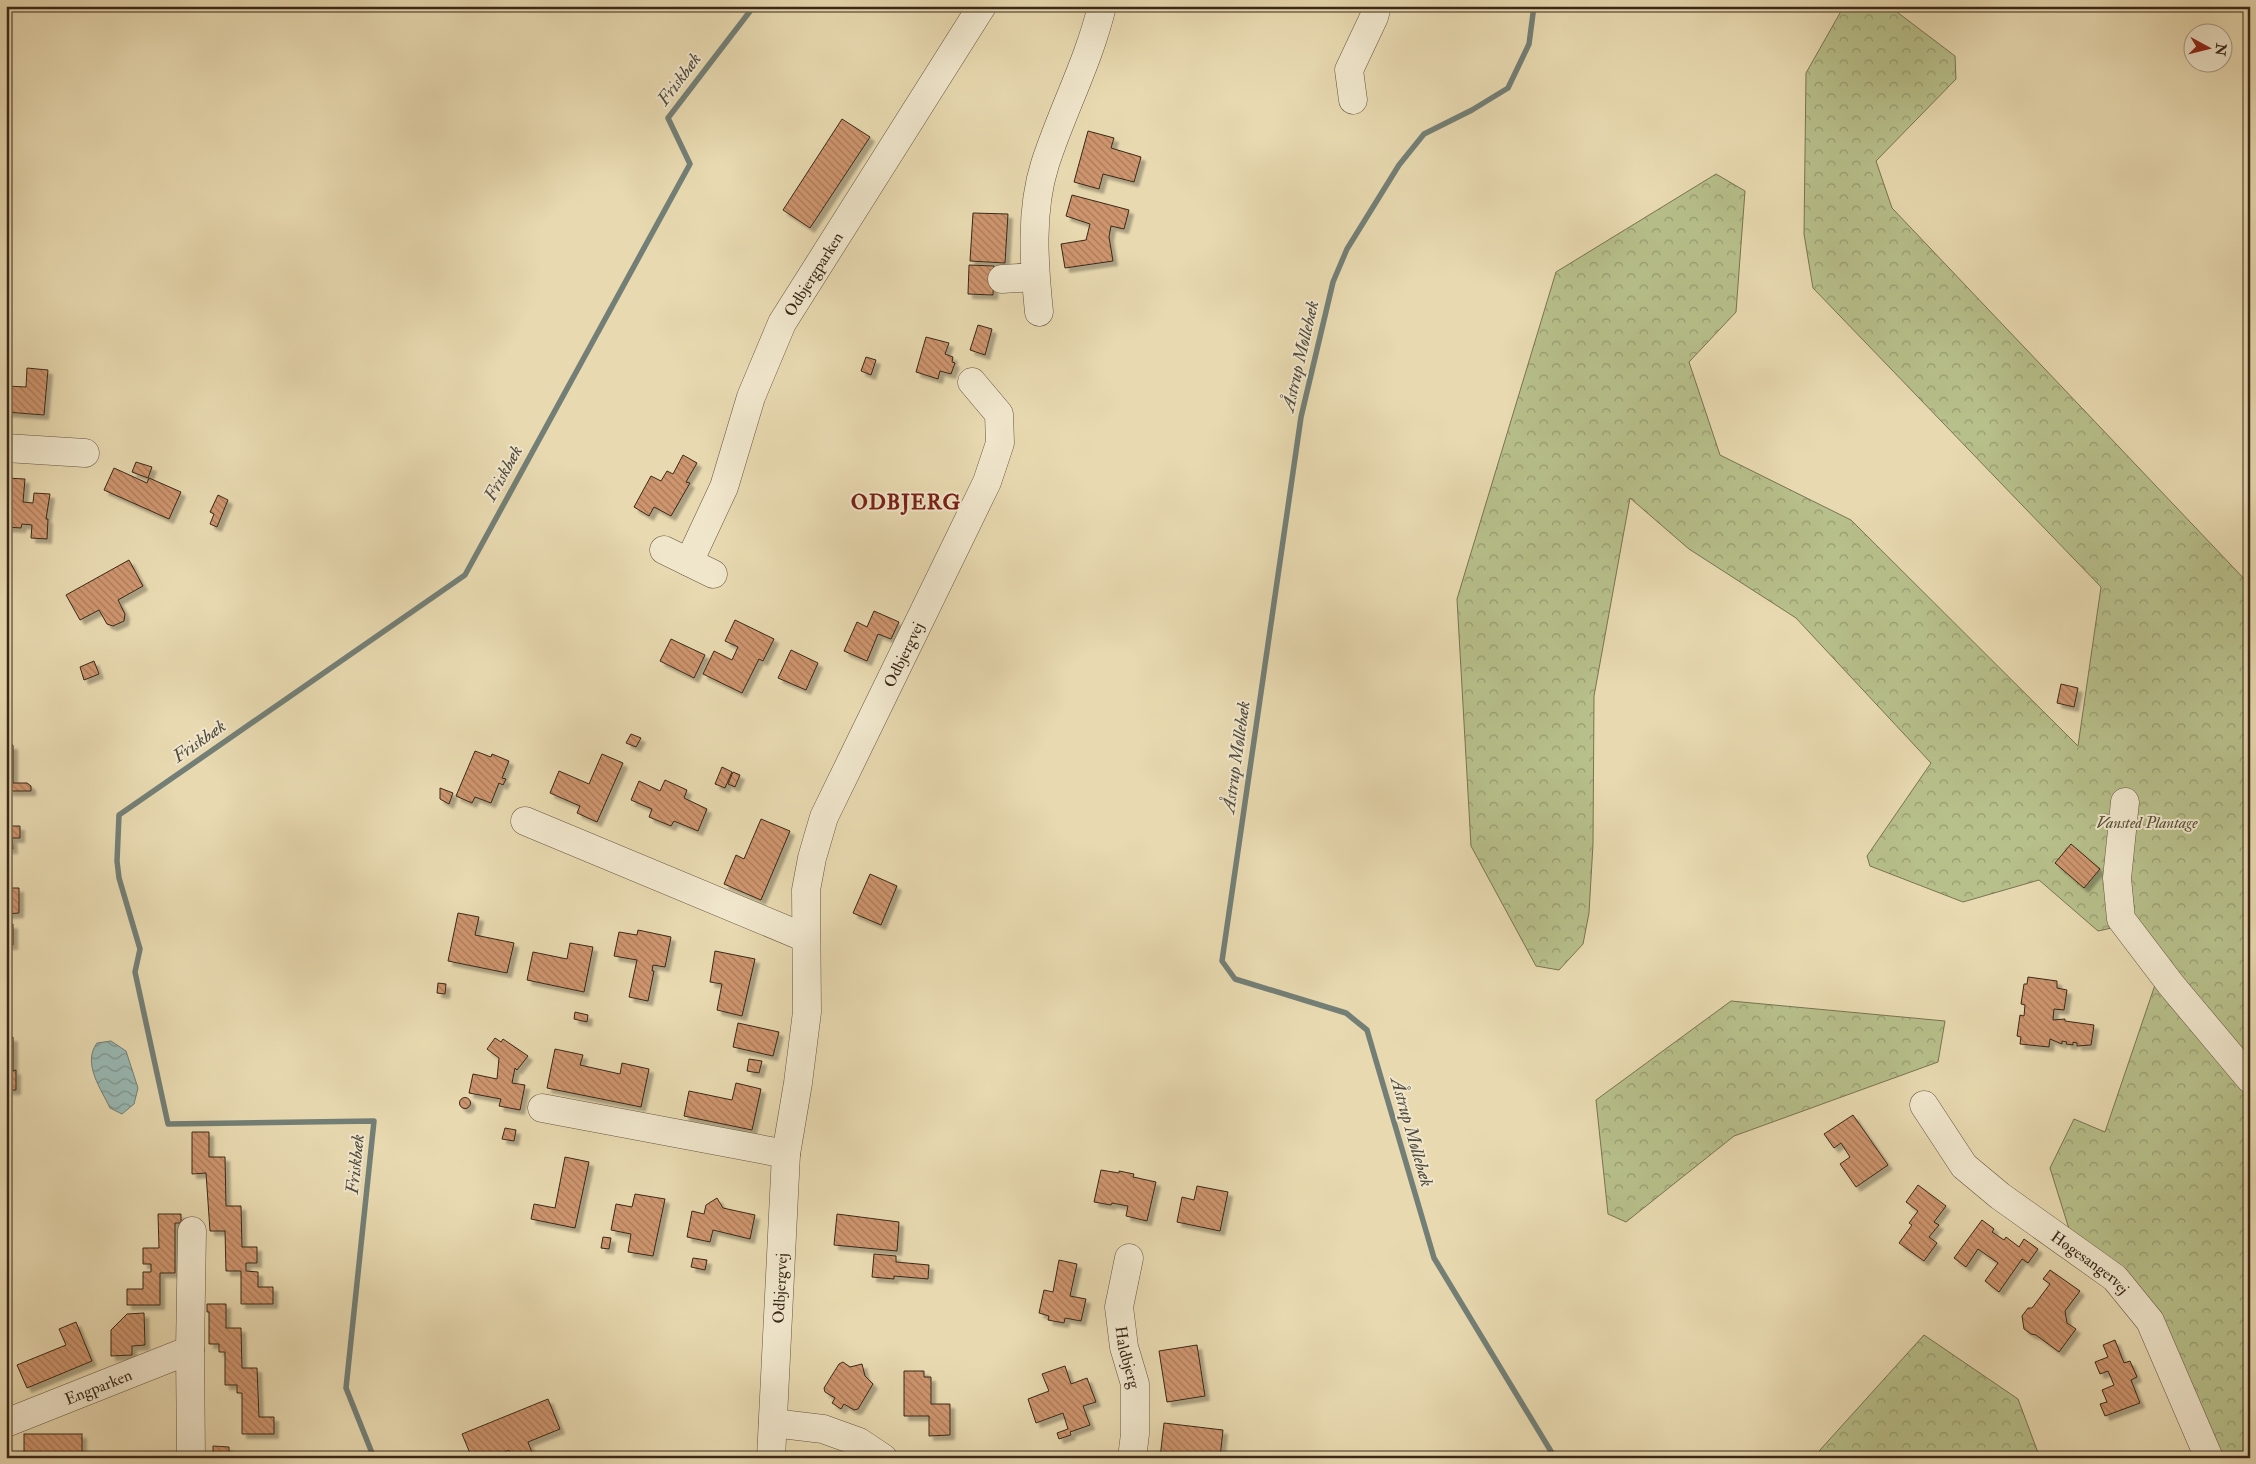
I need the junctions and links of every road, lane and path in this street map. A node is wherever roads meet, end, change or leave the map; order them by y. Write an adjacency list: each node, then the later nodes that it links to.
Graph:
1 (982, 6): 12 (street, Odbjergparken)
2 (1102, 6): 5 (street)
3 (1377, 6): 4 (street)
4 (1353, 100)
5 (1035, 277): 6 (street); 7 (street)
6 (1002, 279)
7 (1039, 312)
8 (972, 382): 16 (street, Odbjergvej)
9 (6, 448): 10 (street)
10 (85, 452)
11 (664, 550): 12 (street)
12 (689, 562): 13 (street)
13 (713, 574)
14 (2125, 802): 17 (street)
15 (525, 821): 16 (street)
16 (806, 938): 20 (street, Odbjergvej)
17 (2250, 1079)
18 (1924, 1105): 30 (street, Høgesangervej)
19 (542, 1108): 20 (street)
20 (786, 1154): 25 (street, Odbjergvej)
21 (192, 1231): 23 (street)
22 (1129, 1258): 29 (street, Haldbjerg)
23 (190, 1350): 24 (street, Engparken); 26 (street)
24 (6, 1423)
25 (772, 1423): 27 (street, Odbjergvej); 28 (street)
26 (191, 1458)
27 (771, 1458)
28 (883, 1458)
29 (1132, 1458)
30 (2209, 1458)

